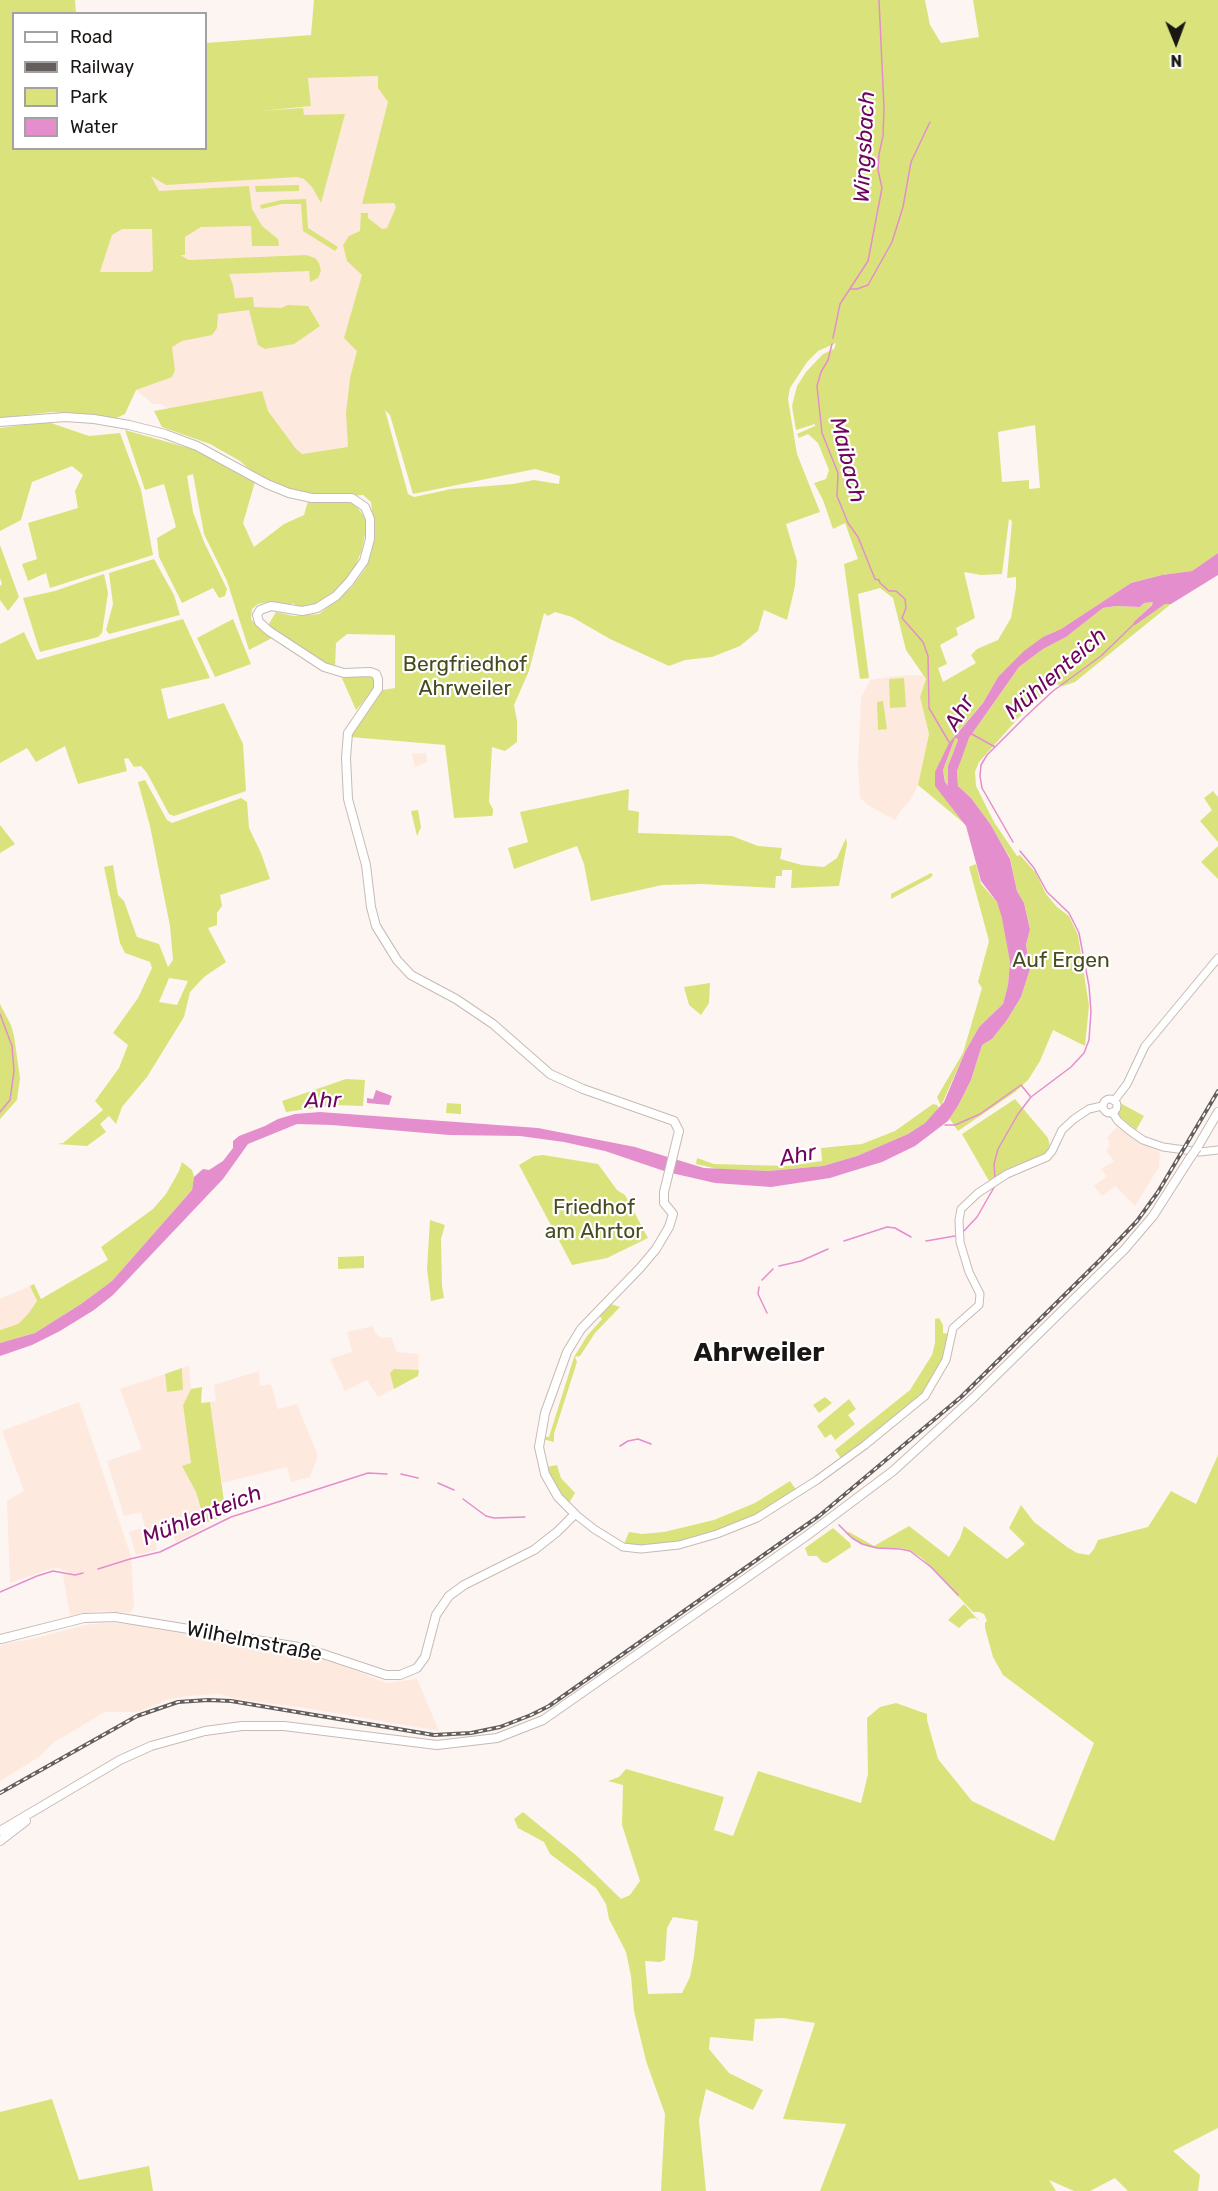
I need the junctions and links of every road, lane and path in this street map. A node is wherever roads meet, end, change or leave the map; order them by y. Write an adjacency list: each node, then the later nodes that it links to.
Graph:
1 (0, 422): 8 (main road)
2 (1218, 958): 3 (street)
3 (1114, 1101): 4 (street); 5 (street)
4 (1102, 1106): 5 (street); 8 (street)
5 (1112, 1112): 7 (street)
6 (1218, 1112): 10 (main road, bridge)
7 (1218, 1150)
8 (574, 1514): 9 (main road, Wilhelmstraße)
9 (0, 1640)
10 (55, 1798): 11 (main road); 12 (main road); 13 (main road)
11 (0, 1826)
12 (0, 1830)
13 (0, 1840)

